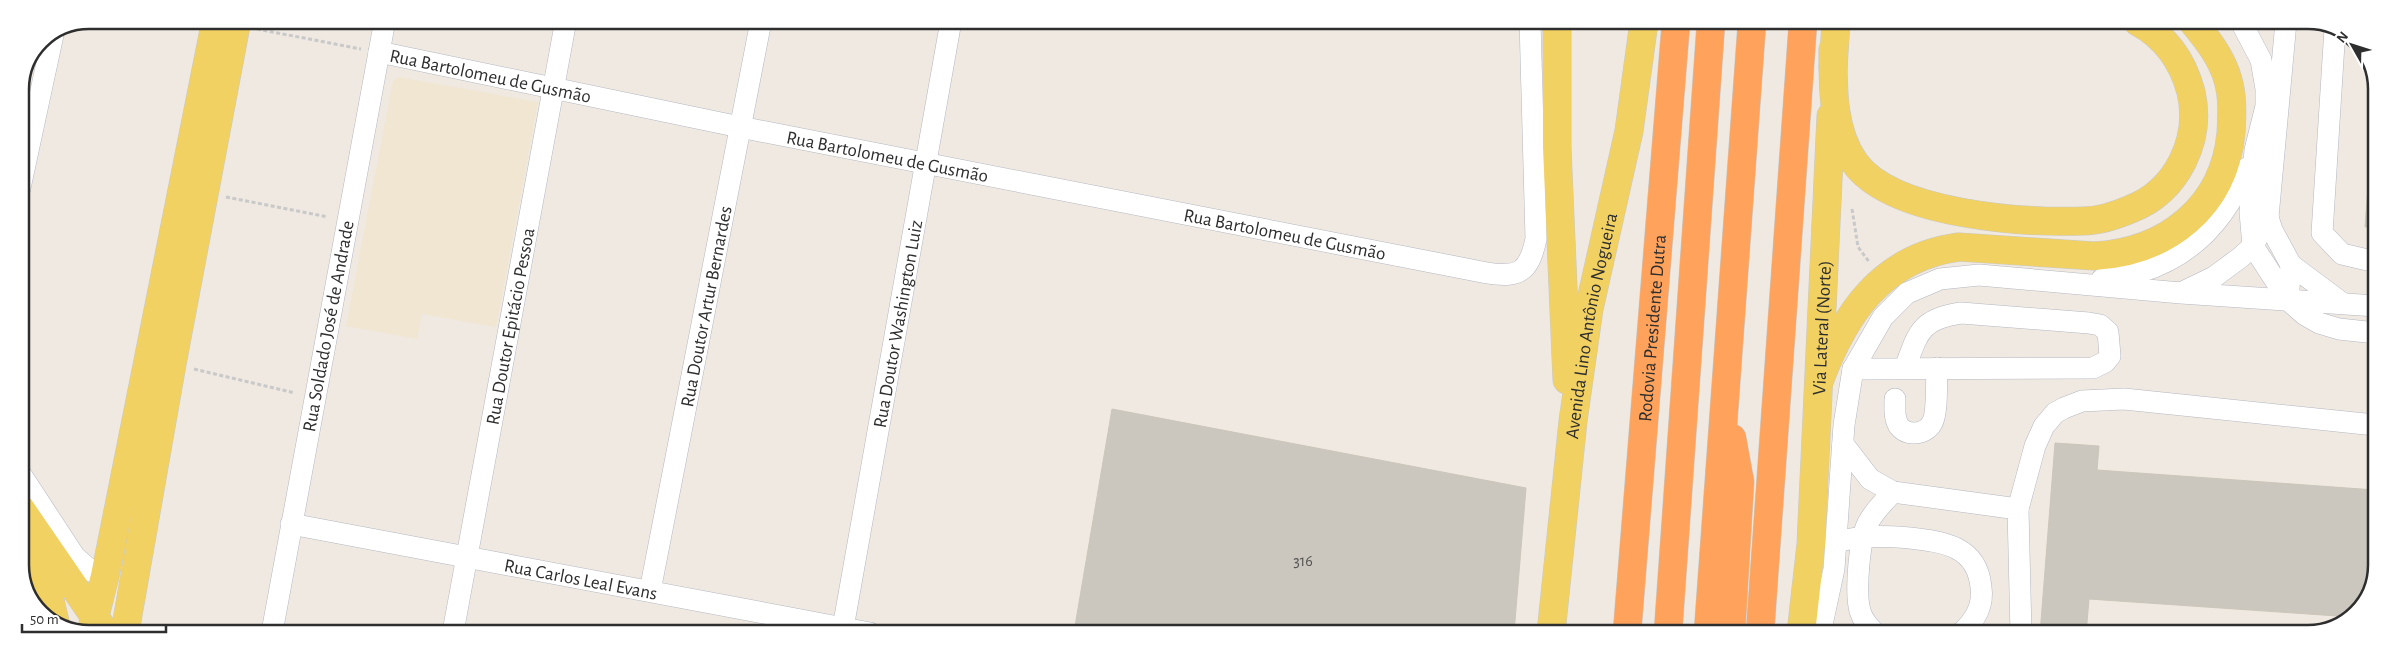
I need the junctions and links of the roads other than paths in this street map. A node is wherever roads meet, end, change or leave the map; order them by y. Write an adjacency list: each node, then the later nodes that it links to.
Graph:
1 (214, 29): 58 (main road)
2 (235, 29): 59 (main road)
3 (383, 29): 23 (street, Rua Soldado José de Andrade)
4 (564, 29): 24 (street, Rua Doutor Epitácio Pessoa)
5 (759, 29): 25 (street, Rua Doutor Artur Bernardes)
6 (950, 29): 28 (street, Rua Doutor Washington Luiz)
7 (1530, 29): 28 (street, Rua Bartolomeu de Gusmão)
8 (1557, 29): 46 (main road)
9 (1643, 29): 46 (main road, Avenida Lino Antônio Nogueira)
10 (1658, 29): 33 (highway)
11 (1675, 29): 33 (highway, Rodovia Presidente Dutra)
12 (1711, 29): 72 (highway, Rodovia Presidente Dutra)
13 (1751, 29): 44 (highway)
14 (1803, 29): 75 (highway)
15 (1835, 29): 22 (main road, Via Lateral (Norte))
16 (2150, 29): 22 (main road)
17 (2199, 29): 43 (main road)
18 (2246, 29): 27 (street)
19 (2285, 29): 29 (street)
20 (2335, 35): 31 (street)
21 (52, 42): 26 (street)
22 (1833, 50): 43 (main road, Via Lateral (Norte))
23 (379, 52): 24 (street, Rua Bartolomeu de Gusmão); 53 (street, Rua Soldado José de Andrade)
24 (554, 88): 25 (street, Rua Bartolomeu de Gusmão); 57 (street, Rua Doutor Epitácio Pessoa)
25 (740, 127): 28 (street, Rua Bartolomeu de Gusmão); 60 (street, Rua Doutor Artur Bernardes)
26 (29, 146)
27 (2254, 150): 30 (street); 34 (street)
28 (927, 162): 69 (street, Rua Doutor Washington Luiz)
29 (2268, 217): 30 (street); 32 (street)
30 (2253, 246): 35 (street); 36 (street)
31 (2368, 260)
32 (2291, 265): 36 (street); 37 (street)
33 (1654, 279): 71 (highway, Rodovia Presidente Dutra)
34 (2074, 284): 35 (street); 42 (street)
35 (2181, 293): 36 (street)
36 (2288, 300): 37 (street); 39 (street)
37 (2342, 303): 38 (street)
38 (2368, 305)
39 (2368, 332)
40 (1905, 368): 41 (street); 41 (street); 42 (street)
41 (1937, 368): 45 (street)
42 (1853, 369): 48 (street)
43 (1819, 382): 76 (main road, Via Lateral (Norte))
44 (1725, 394): 73 (highway); 74 (highway)
45 (1895, 399)
46 (1573, 421): 70 (main road, Avenida Lino Antônio Nogueira)
47 (2368, 424): 51 (street)
48 (1843, 444): 50 (street); 56 (street)
49 (29, 487): 58 (street)
50 (1893, 492): 51 (street); 55 (street)
51 (2018, 509): 80 (street)
52 (29, 522): 54 (main road)
53 (291, 524): 57 (street, Rua Carlos Leal Evans); 66 (street, Rua Soldado José de Andrade)
54 (34, 530): 61 (main road); 62 (main road)
55 (1863, 536): 56 (street); 78 (street); 79 (street)
56 (1837, 542): 77 (street)
57 (468, 557): 60 (street, Rua Carlos Leal Evans); 67 (street, Rua Doutor Epitácio Pessoa)
58 (104, 576): 63 (main road)
59 (134, 579): 64 (main road); 65 (main road)
60 (650, 591): 68 (street, Rua Carlos Leal Evans)
61 (53, 613)
62 (97, 625)
63 (98, 625)
64 (99, 625)
65 (126, 625)
66 (273, 625)
67 (454, 625)
68 (827, 625)
69 (844, 625)
70 (1552, 625)
71 (1628, 625)
72 (1669, 625)
73 (1709, 625)
74 (1731, 625)
75 (1761, 625)
76 (1802, 625)
77 (1822, 625)
78 (1866, 625)
79 (1971, 625)
80 (2021, 625)

